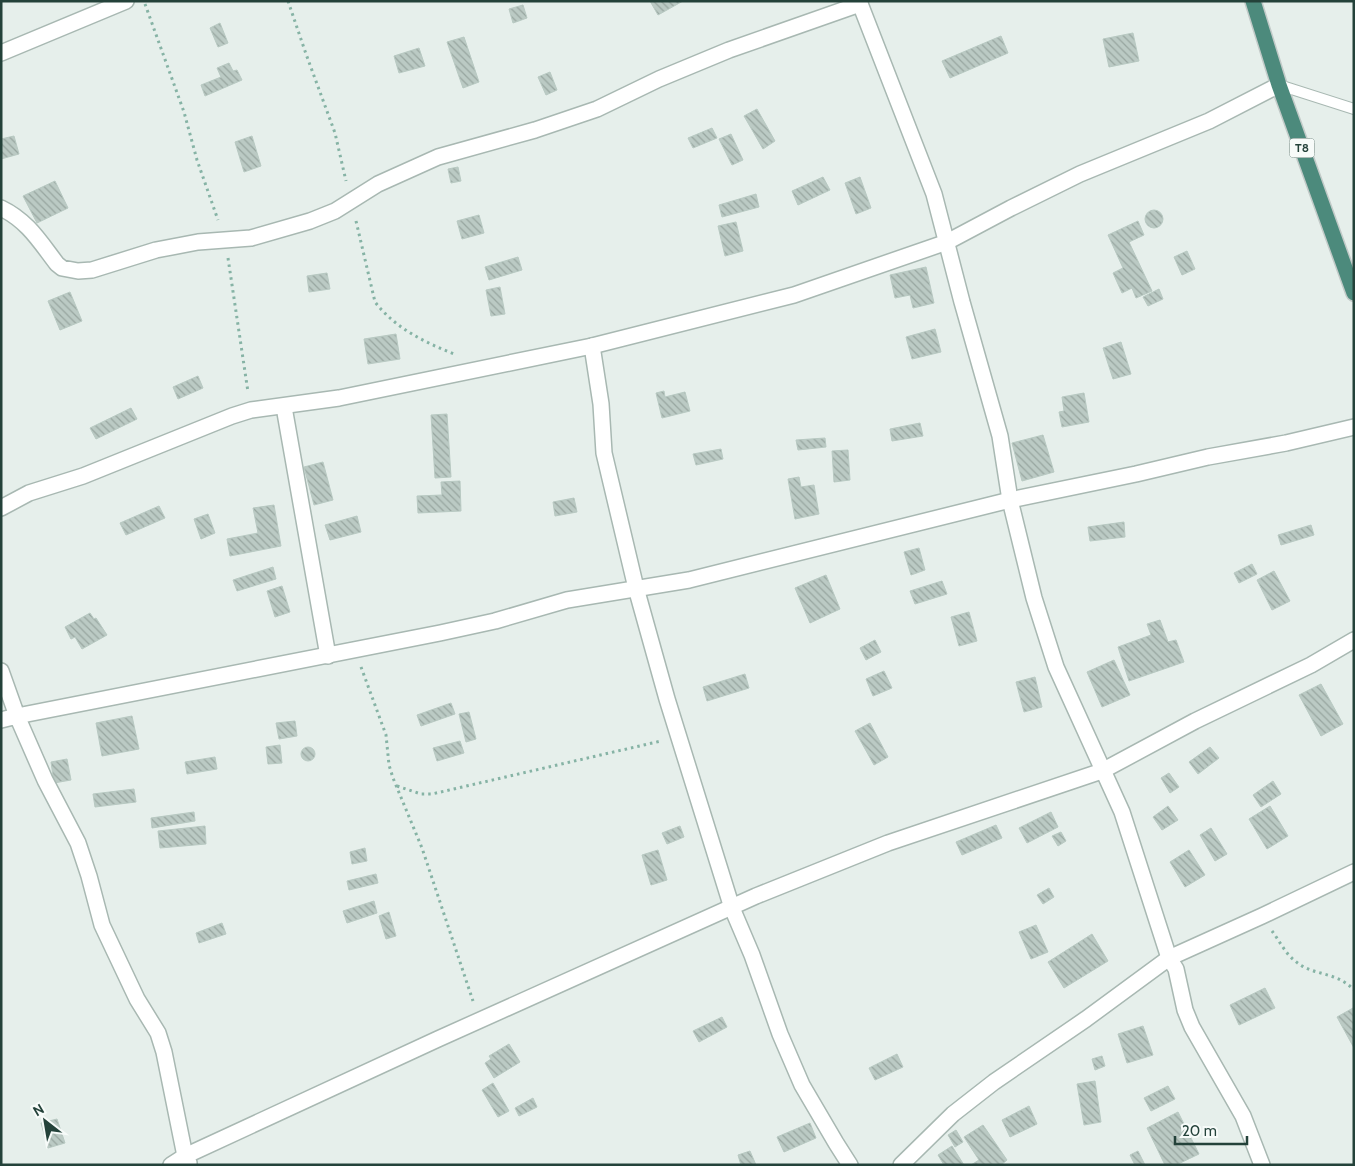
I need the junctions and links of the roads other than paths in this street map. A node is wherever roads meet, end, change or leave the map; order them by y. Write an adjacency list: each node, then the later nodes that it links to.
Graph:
1 (126, 1): 4 (street)
2 (1253, 1): 5 (highway, T8)
3 (859, 2): 7 (street); 8 (street)
4 (1, 53)
5 (1279, 85): 6 (lane); 8 (street); 9 (highway, T8)
6 (1354, 109)
7 (1, 208)
8 (947, 242): 10 (street); 13 (street)
9 (1354, 293)
10 (592, 346): 11 (street); 15 (street)
11 (284, 407): 14 (street); 17 (street)
12 (1354, 427): 13 (street)
13 (1010, 500): 15 (street); 21 (street)
14 (1, 508)
15 (636, 588): 17 (street); 23 (street)
16 (1354, 640): 21 (street)
17 (328, 656): 19 (street)
18 (1, 671): 19 (street)
19 (17, 716): 20 (street); 25 (street)
20 (1, 720)
21 (1102, 771): 23 (street); 24 (street)
22 (1354, 872): 24 (street)
23 (732, 908): 25 (street); 27 (street)
24 (1170, 958): 28 (street); 29 (street)
25 (187, 1160): 26 (street)
26 (170, 1165)
27 (850, 1165)
28 (901, 1165)
29 (1262, 1165)

